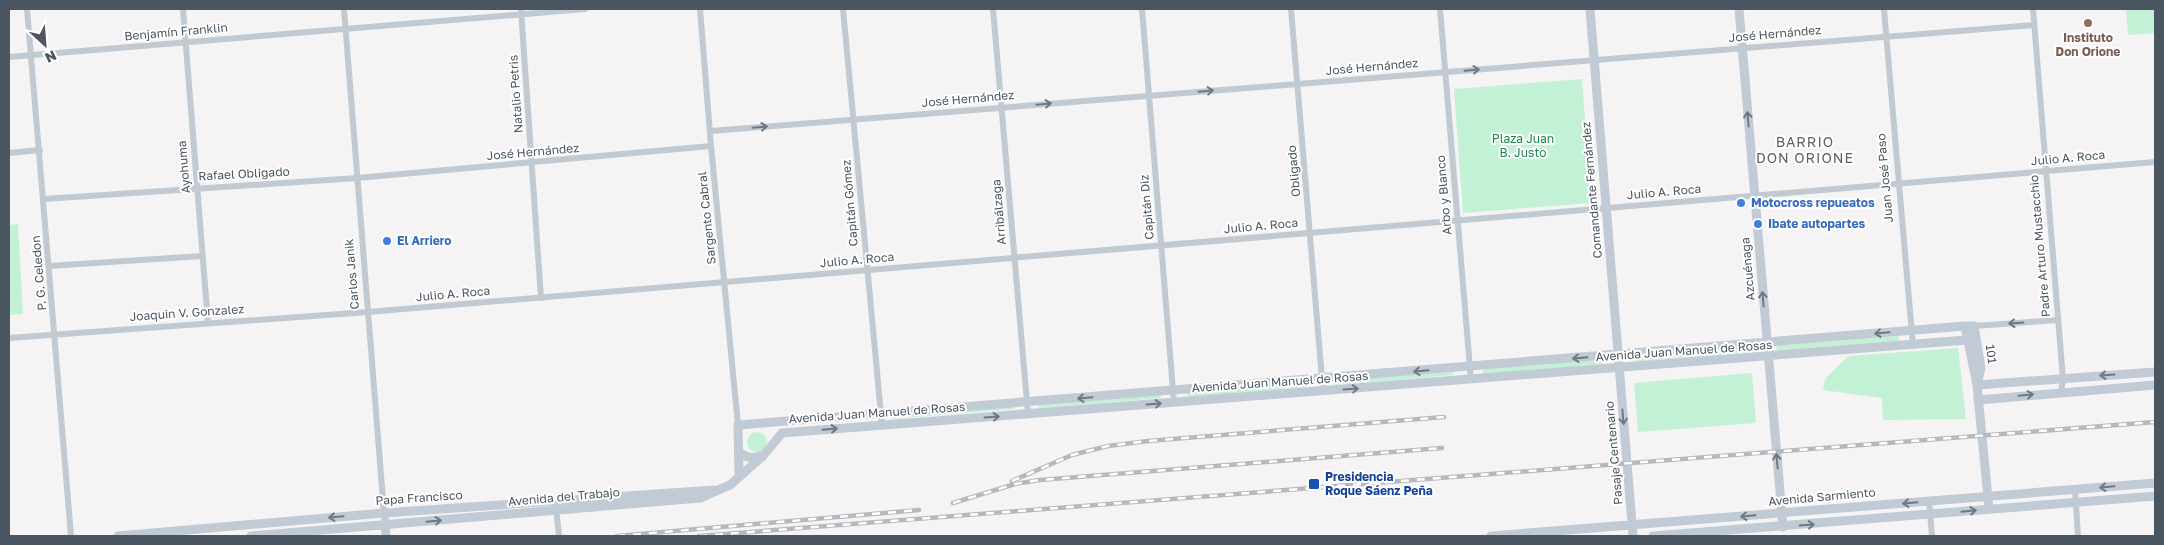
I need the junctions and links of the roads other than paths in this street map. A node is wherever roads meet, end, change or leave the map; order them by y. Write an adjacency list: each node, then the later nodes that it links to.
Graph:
1 (27, 9): 21 (street, P. G. Celedon)
2 (183, 9): 19 (street, Ayohuma)
3 (344, 9): 17 (street, Carlos Janik)
4 (585, 9): 15 (street, Benjamín Franklin)
5 (700, 9): 29 (street, Sargento Cabral)
6 (843, 9): 28 (street, Capitán Gómez)
7 (992, 9): 27 (street, Arribálzaga)
8 (1142, 9): 26 (street, Capitán Diz)
9 (1291, 9): 25 (street, Obligado)
10 (1440, 9): 24 (street, Arbo y Blanco)
11 (1590, 9): 23 (main road, Comandante Fernández)
12 (1739, 9): 20 (main road, Azcuénaga)
13 (1884, 9): 18 (street, Juan José Paso)
14 (2033, 9): 16 (street, Padre Arturo Mustacchio)
15 (521, 11): 17 (street, Benjamín Franklin); 34 (street, Natalio Petris)
16 (2034, 25): 18 (street, José Hernández); 35 (street, Padre Arturo Mustacchio)
17 (346, 30): 19 (street, Benjamín Franklin); 36 (street, Carlos Janik)
18 (1886, 36): 20 (street, José Hernández); 37 (street, Juan José Paso)
19 (186, 43): 21 (street, Benjamín Franklin); 38 (street, Ayohuma)
20 (1742, 48): 23 (street, José Hernández); 39 (main road, Azcuénaga, one-way to 20)
21 (32, 55): 22 (street, Benjamín Franklin); 31 (street, P. G. Celedon)
22 (9, 57)
23 (1594, 60): 24 (street, José Hernández, one-way to 23); 41 (main road, Comandante Fernández)
24 (1445, 72): 25 (street, José Hernández); 42 (street, Arbo y Blanco)
25 (1298, 84): 26 (street, José Hernández, one-way to 25); 43 (street, Obligado)
26 (1149, 96): 27 (street, José Hernández, one-way to 26); 44 (street, Capitán Diz)
27 (1001, 108): 28 (street, José Hernández); 46 (street, Arribálzaga)
28 (854, 119): 29 (street, José Hernández, one-way to 28); 48 (street, Capitán Gómez)
29 (711, 131): 30 (street, Sargento Cabral)
30 (711, 146): 34 (street, José Hernández); 49 (street, Sargento Cabral)
31 (40, 150): 32 (street); 40 (street, P. G. Celedon)
32 (9, 152)
33 (2155, 162): 35 (street, Julio A. Roca)
34 (532, 164): 36 (street, José Hernández); 50 (street, Natalio Petris)
35 (2045, 171): 37 (street, Julio A. Roca); 52 (street, Padre Arturo Mustacchio)
36 (357, 178): 38 (street, Rafael Obligado); 51 (street, Carlos Janik)
37 (1898, 183): 39 (street, Julio A. Roca); 55 (street, Juan José Paso)
38 (197, 188): 40 (street, Rafael Obligado); 45 (street, Ayohuma)
39 (1755, 196): 41 (street, Julio A. Roca); 59 (main road, Azcuénaga, one-way to 39)
40 (44, 199): 47 (street, P. G. Celedon)
41 (1606, 208): 42 (street, Julio A. Roca); 61 (main road, Comandante Fernández)
42 (1458, 220): 43 (street, Julio A. Roca); 63 (street, Arbo y Blanco)
43 (1310, 233): 44 (street, Julio A. Roca); 66 (street, Obligado)
44 (1161, 246): 46 (street, Julio A. Roca); 71 (street, Capitán Diz)
45 (202, 256): 47 (street); 53 (street, Ayohuma)
46 (1014, 258): 48 (street, Julio A. Roca); 75 (street, Arribálzaga)
47 (49, 266): 56 (street, P. G. Celedon)
48 (868, 270): 49 (street, Julio A. Roca); 78 (street, Capitán Gómez)
49 (725, 282): 50 (street, Julio A. Roca); 80 (street, Sargento Cabral)
50 (541, 298): 51 (street, Julio A. Roca)
51 (368, 312): 53 (street, Joaquin V. Gonzalez); 94 (street, Carlos Janik)
52 (2058, 320): 54 (street, one-way to 54); 67 (street, Padre Arturo Mustacchio)
53 (208, 323): 56 (street, Joaquin V. Gonzalez)
54 (1970, 326): 55 (main road, Avenida Juan Manuel de Rosas); 58 (main road); 70 (main road, 101)
55 (1911, 331): 59 (main road, Avenida Juan Manuel de Rosas, one-way to 59); 60 (street, Juan José Paso)
56 (55, 334): 57 (street, Joaquin V. Gonzalez); 100 (street, P. G. Celedon)
57 (9, 338)
58 (1967, 340): 60 (main road, Avenida Juan Manuel de Rosas); 70 (main road)
59 (1767, 343): 61 (main road, Avenida Juan Manuel de Rosas); 62 (main road, Azcuénaga)
60 (1913, 346): 62 (main road, Avenida Juan Manuel de Rosas)
61 (1618, 355): 63 (main road, Avenida Juan Manuel de Rosas, one-way to 63); 64 (main road, Comandante Fernández)
62 (1768, 357): 64 (main road, Avenida Juan Manuel de Rosas); 95 (main road, Azcuénaga, one-way to 62)
63 (1470, 367): 66 (main road, Avenida Juan Manuel de Rosas, one-way to 66); 68 (street, Arbo y Blanco)
64 (1619, 368): 68 (main road, Avenida Juan Manuel de Rosas); 98 (main road, Pasaje Centenario, one-way to 98)
65 (2155, 372): 67 (main road, one-way to 67)
66 (1322, 379): 71 (main road, Avenida Juan Manuel de Rosas); 72 (street, Obligado)
67 (2063, 379): 70 (main road); 73 (street, Padre Arturo Mustacchio)
68 (1471, 380): 72 (main road, Avenida Juan Manuel de Rosas, one-way to 68)
69 (2155, 385): 73 (main road)
70 (1977, 386): 74 (main road)
71 (1173, 391): 75 (main road, Avenida Juan Manuel de Rosas, one-way to 75); 76 (street, Capitán Diz)
72 (1323, 391): 76 (main road, Avenida Juan Manuel de Rosas)
73 (2061, 392): 74 (main road, one-way to 73)
74 (1978, 400): 88 (main road)
75 (1027, 403): 77 (street, Arribálzaga); 78 (main road, Avenida Juan Manuel de Rosas)
76 (1174, 403): 77 (main road, Avenida Juan Manuel de Rosas, one-way to 76)
77 (1028, 414): 81 (main road, Avenida Juan Manuel de Rosas, one-way to 77)
78 (880, 415): 79 (main road, Avenida Juan Manuel de Rosas); 81 (street, Capitán Gómez)
79 (769, 423): 80 (main road, Avenida Juan Manuel de Rosas); 82 (main road)
80 (738, 425): 83 (main road)
81 (882, 425): 82 (main road, Avenida Juan Manuel de Rosas, one-way to 81)
82 (778, 436): 84 (main road, Avenida Juan Manuel de Rosas)
83 (739, 452): 84 (main road); 85 (main road)
84 (763, 456): 85 (main road, Avenida Juan Manuel de Rosas)
85 (739, 476): 92 (main road, Avenida del Trabajo)
86 (2155, 483): 87 (main road, Avenida Sarmiento, one-way to 87)
87 (2075, 489): 88 (main road, Avenida Sarmiento); 91 (street)
88 (1988, 496): 90 (main road, Avenida Sarmiento); 93 (main road)
89 (2155, 496): 91 (main road, Avenida Sarmiento)
90 (1929, 501): 95 (main road, Avenida Sarmiento, one-way to 95); 96 (street)
91 (2075, 503): 93 (main road, Avenida Sarmiento); 110 (street)
92 (556, 506): 94 (main road, Papa Francisco); 97 (main road, Avenida del Trabajo, one-way to 92); 104 (street)
93 (1989, 509): 96 (main road, Avenida Sarmiento, one-way to 93)
94 (384, 513): 97 (main road, Carlos Janik); 101 (main road, Papa Francisco, one-way to 101)
95 (1781, 513): 98 (main road, Avenida Sarmiento, one-way to 98); 99 (main road, Azcuénaga)
96 (1930, 516): 99 (main road, Avenida Sarmiento, one-way to 96); 109 (street)
97 (385, 525): 102 (main road, Papa Francisco); 103 (main road, Carlos Janik)
98 (1632, 525): 105 (main road, Avenida Sarmiento); 106 (main road, Pasaje Centenario)
99 (1783, 526): 107 (main road, Avenida Sarmiento); 108 (street)
100 (71, 536)
101 (118, 536)
102 (251, 536)
103 (386, 536)
104 (560, 536)
105 (1491, 536)
106 (1633, 536)
107 (1653, 536)
108 (1784, 536)
109 (1932, 536)
110 (2078, 536)

